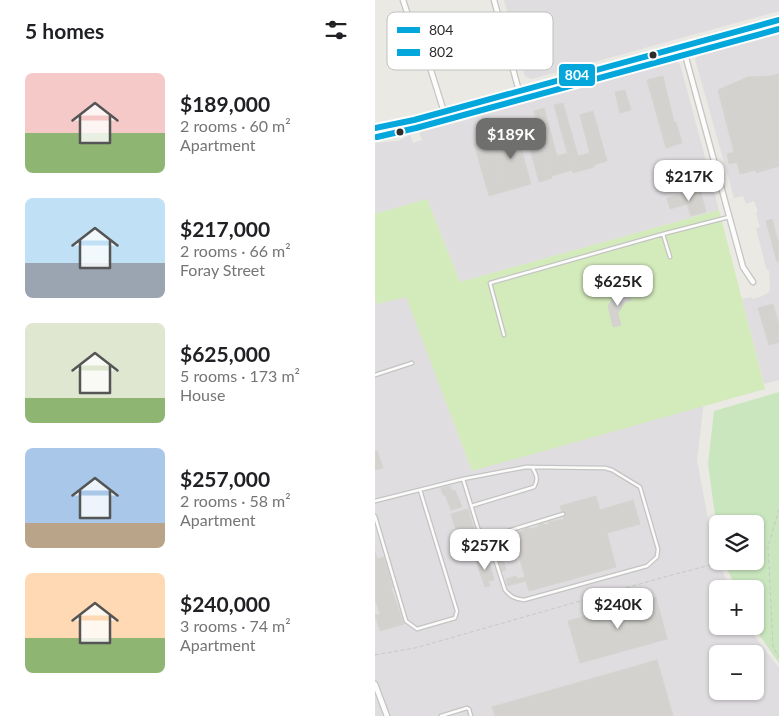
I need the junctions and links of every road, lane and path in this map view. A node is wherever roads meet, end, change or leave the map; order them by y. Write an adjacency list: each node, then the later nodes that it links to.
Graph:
1 (403, 0): 2 (street)
2 (407, 12)
3 (779, 20): 4 (main road)
4 (683, 47): 7 (main road); 10 (street)
5 (431, 70): 8 (street)
6 (513, 70): 7 (street)
7 (519, 90): 8 (main road)
8 (444, 112): 9 (main road)
9 (375, 128)
10 (730, 217): 11 (lane); 13 (street)
11 (663, 234): 12 (lane); 14 (lane)
12 (670, 257)
13 (753, 282)
14 (504, 335)
15 (412, 363): 16 (lane)
16 (375, 375)
17 (531, 466): 18 (lane); 21 (lane); 25 (lane)
18 (463, 479): 19 (lane); 21 (lane)
19 (420, 490): 20 (lane); 24 (lane)
20 (375, 502)
21 (471, 506): 25 (lane)
22 (779, 509): 28 (path)
23 (563, 514): 25 (lane)
24 (375, 516)
25 (488, 537)
26 (709, 565): 27 (path)
27 (375, 655)
28 (779, 657)
29 (375, 684): 31 (street)
30 (452, 711): 32 (lane); 33 (lane); 34 (lane)
31 (387, 716)
32 (441, 716)
33 (454, 716)
34 (471, 716)

